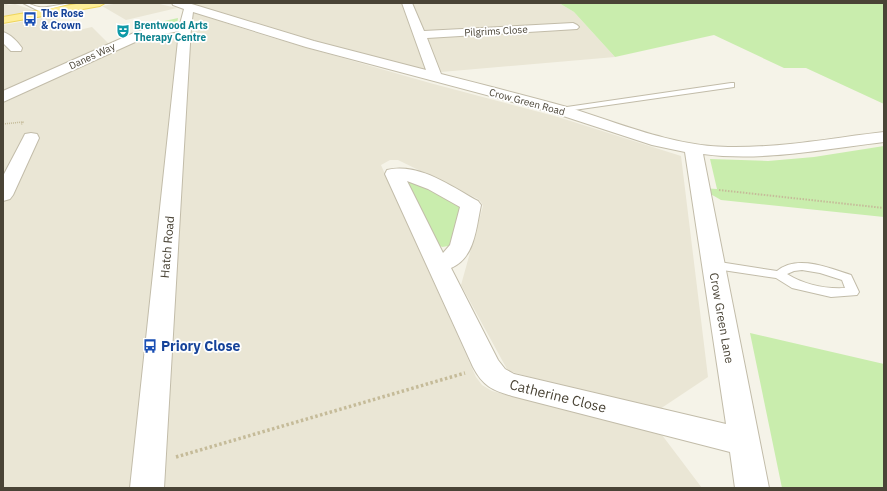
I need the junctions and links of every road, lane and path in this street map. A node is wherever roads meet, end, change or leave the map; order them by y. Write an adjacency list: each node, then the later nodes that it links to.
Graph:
1 (26, 3): 6 (lane)
2 (70, 3): 6 (lane)
3 (100, 3): 6 (main road)
4 (177, 3): 7 (street, Crow Green Road)
5 (407, 3): 10 (street)
6 (45, 11): 8 (main road)
7 (188, 17): 13 (street, Crow Green Road); 15 (street, Danes Way); 28 (street, Hatch Road)
8 (3, 20)
9 (573, 28): 10 (street, Pilgrims Close)
10 (420, 35): 13 (street)
11 (3, 36): 12 (street)
12 (16, 48)
13 (435, 77): 16 (street, Crow Green Road)
14 (731, 85): 16 (lane)
15 (3, 97)
16 (560, 110): 19 (street, Crow Green Road)
17 (884, 137): 19 (street, Crow Green Road)
18 (31, 138): 21 (street)
19 (693, 148): 20 (street, Crow Green Lane)
20 (700, 188): 22 (path); 24 (street, Crow Green Lane)
21 (3, 194)
22 (884, 208)
23 (438, 265): 26 (street, Catherine Close)
24 (713, 265): 25 (lane); 27 (street, Crow Green Lane)
25 (779, 275): 25 (lane)
26 (487, 367): 27 (street, Catherine Close); 28 (path)
27 (745, 442): 30 (street, Crow Green Lane)
28 (149, 464): 29 (street, Hatch Road)
29 (147, 488)
30 (752, 488)

